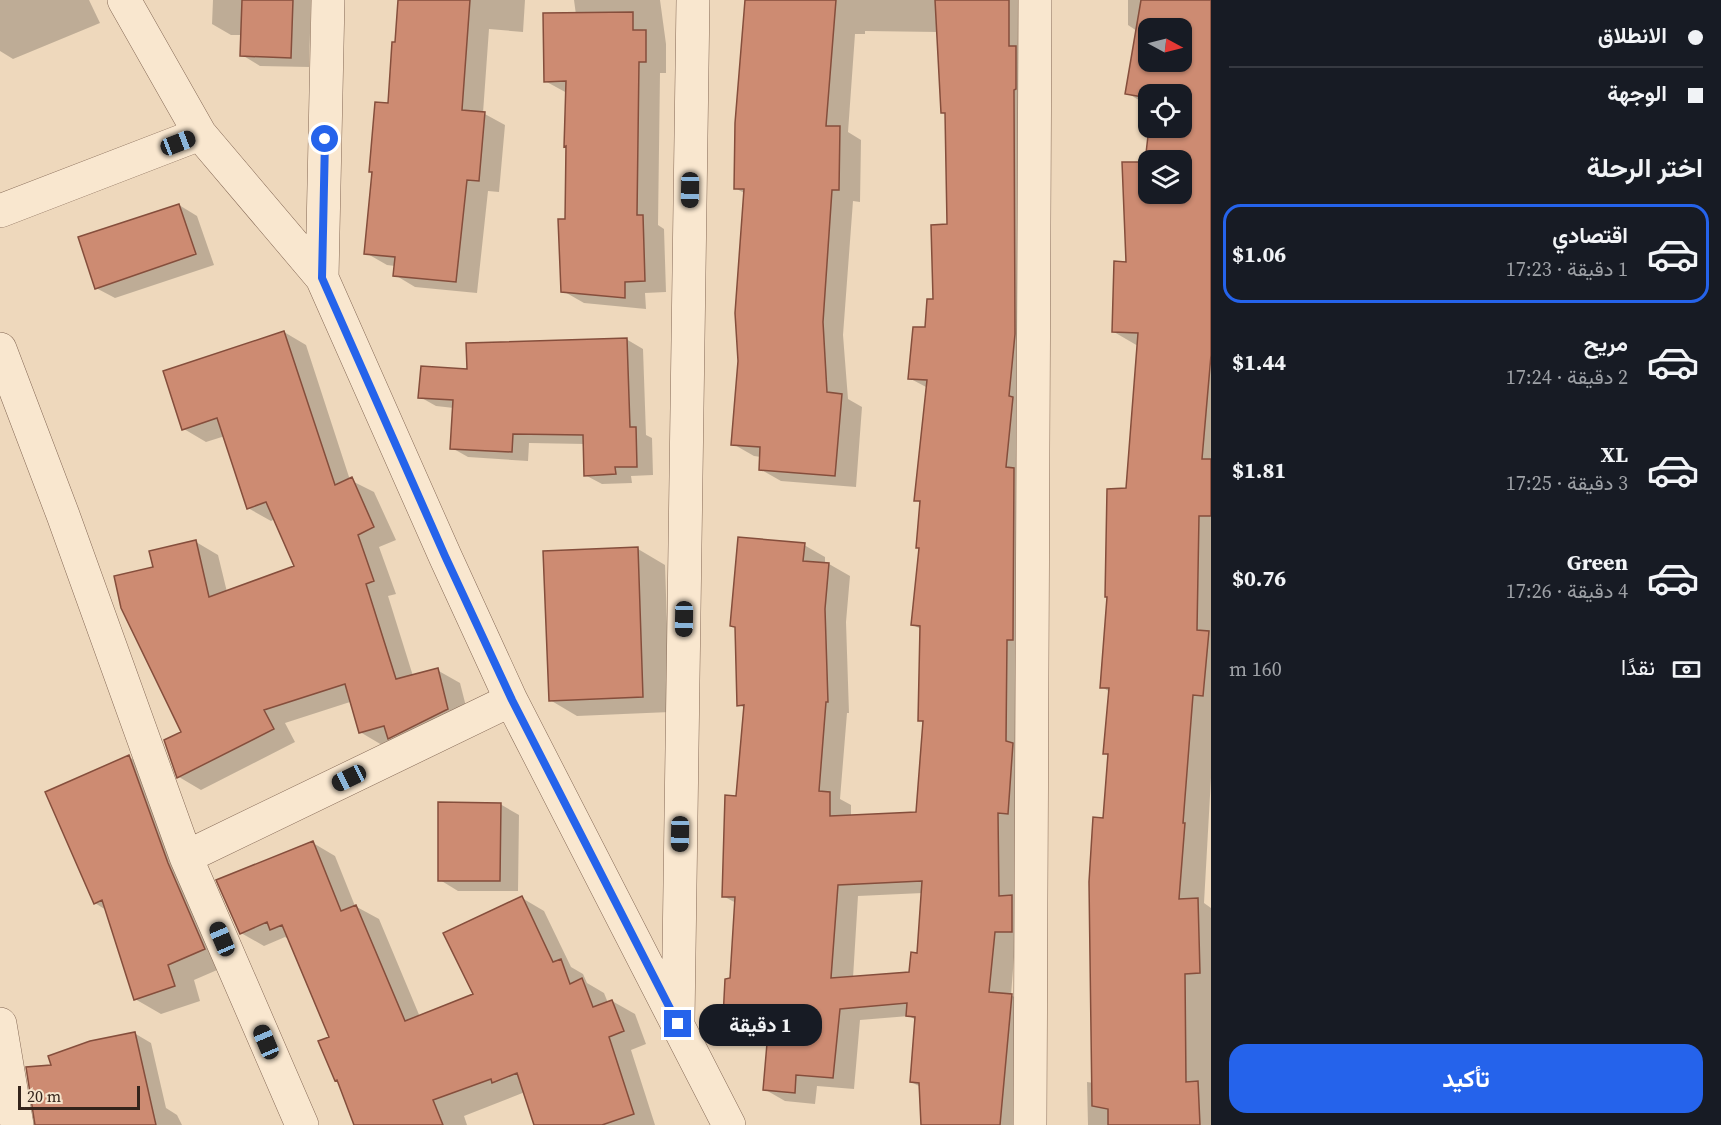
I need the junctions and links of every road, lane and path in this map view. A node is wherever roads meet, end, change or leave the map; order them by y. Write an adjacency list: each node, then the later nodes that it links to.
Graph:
1 (124, 0): 5 (street)
2 (328, 0): 7 (street)
3 (693, 0): 12 (street)
4 (1035, 0): 16 (street)
5 (200, 134): 6 (street); 7 (street)
6 (0, 211)
7 (322, 278): 9 (street)
8 (0, 349): 10 (street)
9 (512, 700): 10 (street); 12 (street)
10 (186, 857): 14 (street)
11 (0, 1024): 13 (street)
12 (678, 1024): 15 (street)
13 (17, 1125)
14 (302, 1125)
15 (729, 1125)
16 (1030, 1125)

